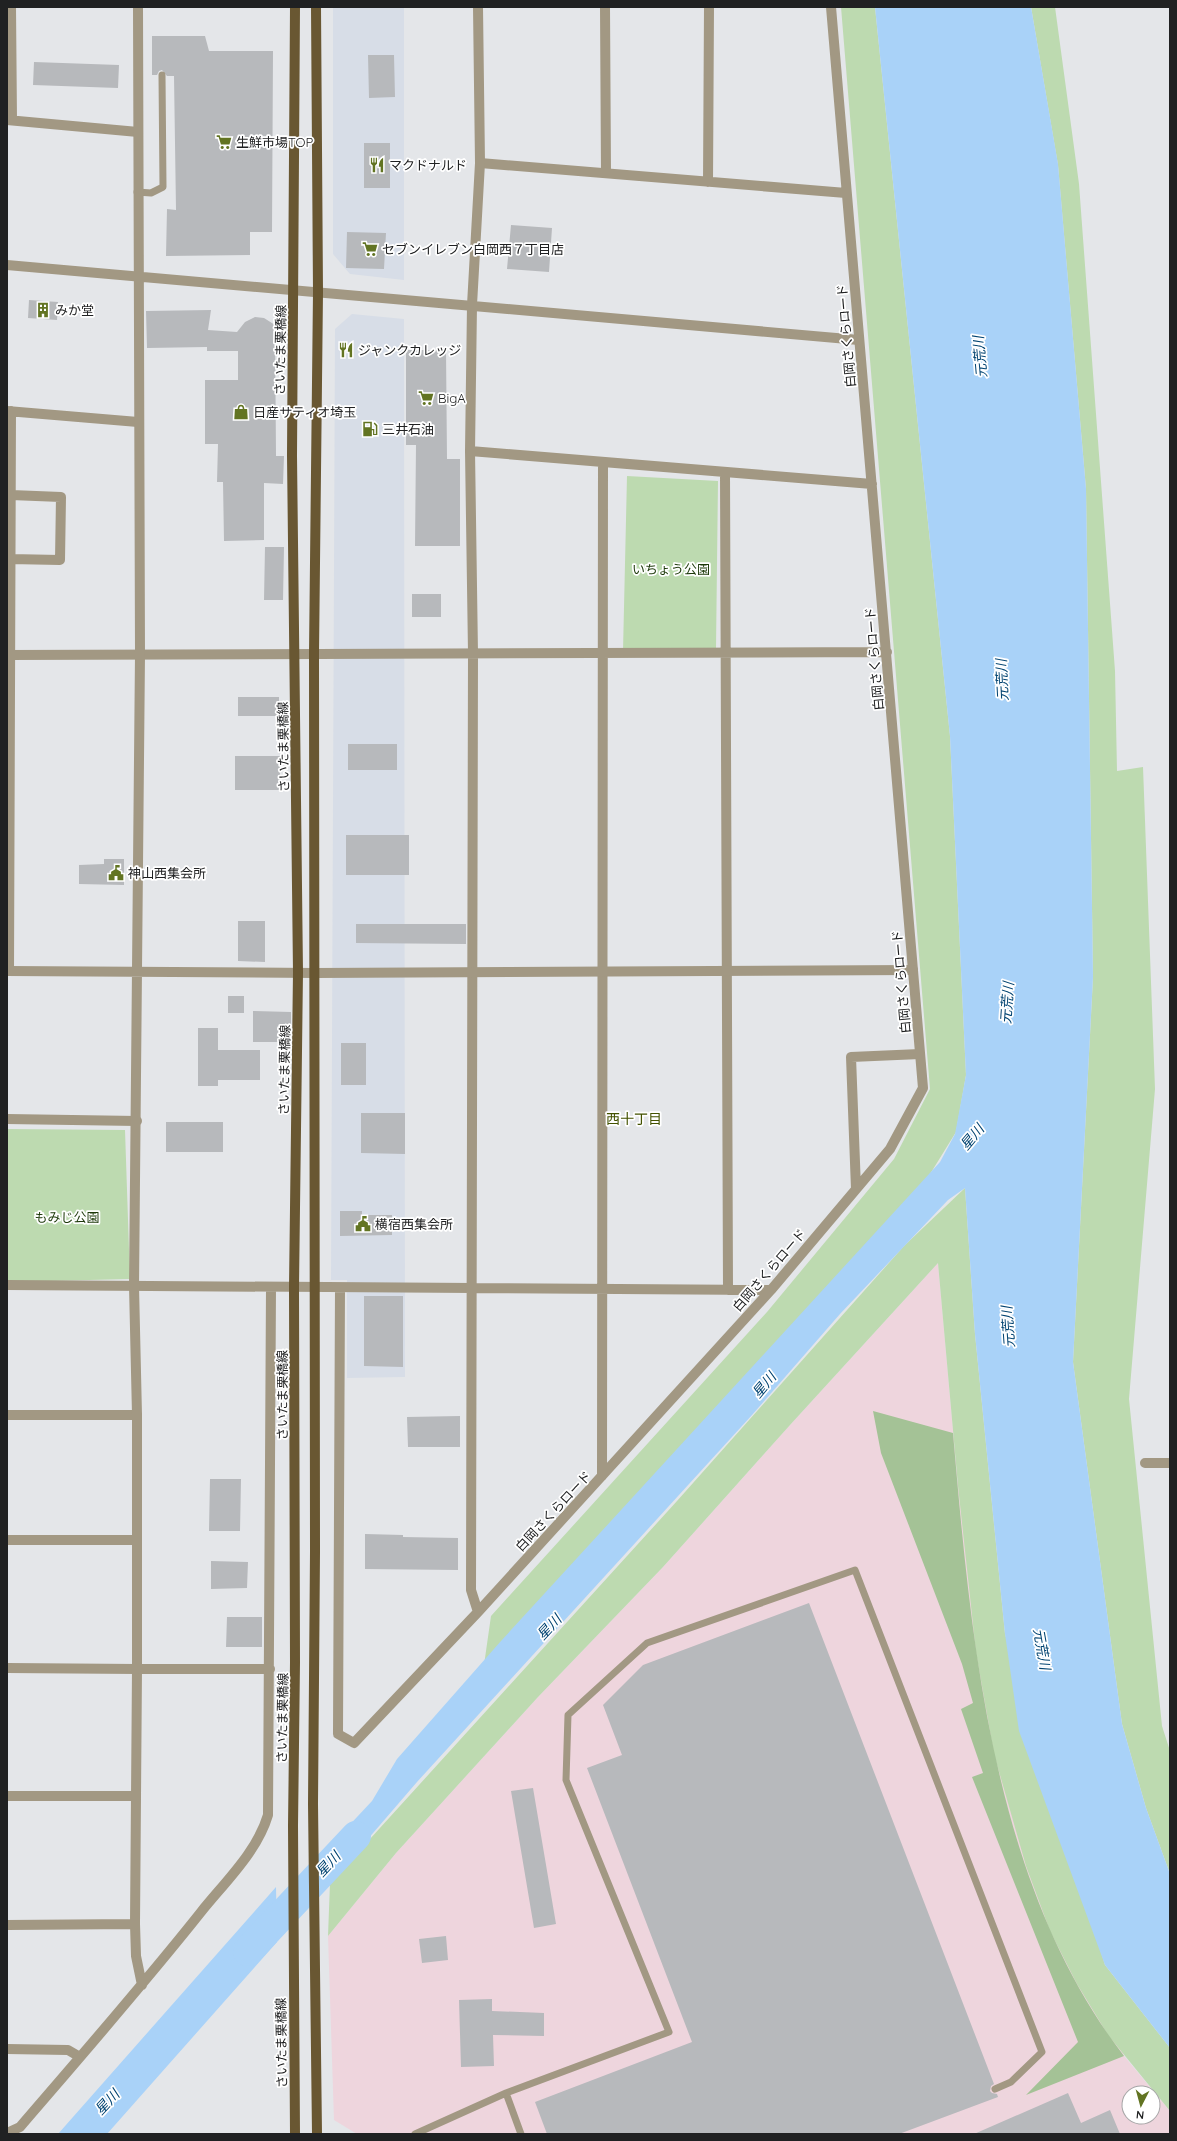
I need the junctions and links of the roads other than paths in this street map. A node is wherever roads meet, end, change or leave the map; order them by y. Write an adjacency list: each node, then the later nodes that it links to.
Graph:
1 (11, 7): 10 (street)
2 (138, 7): 11 (street)
3 (295, 7): 19 (main road, さいたま栗橋線)
4 (316, 7): 20 (main road)
5 (478, 7): 12 (street)
6 (605, 7): 13 (street)
7 (709, 7): 14 (street)
8 (831, 7): 16 (street, 白岡さくらロード)
9 (162, 75): 15 (lane)
10 (9, 120): 11 (street)
11 (138, 132): 15 (street)
12 (480, 162): 13 (street); 21 (street)
13 (606, 174): 14 (street)
14 (708, 182): 16 (street)
15 (138, 192): 18 (street)
16 (846, 193): 22 (street, 白岡さくらロード)
17 (7, 265): 18 (street)
18 (137, 275): 19 (street); 24 (street)
19 (294, 290): 20 (street); 37 (main road, さいたま栗橋線)
20 (318, 292): 21 (street); 33 (main road)
21 (472, 306): 22 (street); 25 (street)
22 (859, 340): 28 (street, 白岡さくらロード)
23 (9, 411): 24 (street); 29 (street)
24 (138, 422): 36 (street)
25 (470, 451): 26 (street); 34 (street)
26 (604, 462): 27 (street); 35 (street)
27 (725, 472): 28 (street); 31 (street)
28 (872, 484): 32 (street, 白岡さくらロード)
29 (11, 495): 30 (street); 30 (street)
30 (10, 559): 38 (street)
31 (726, 652): 32 (street); 35 (street); 42 (street)
32 (887, 652): 39 (street, 白岡さくらロード)
33 (314, 653): 34 (street); 37 (street); 46 (main road)
34 (474, 653): 35 (street); 41 (street)
35 (603, 653): 45 (street)
36 (140, 654): 37 (street); 38 (street); 43 (street)
37 (295, 654): 44 (main road, さいたま栗橋線)
38 (8, 655): 40 (street)
39 (913, 970): 42 (street); 47 (street, 白岡さくらロード)
40 (8, 971): 43 (street)
41 (471, 971): 45 (street); 46 (street); 57 (street)
42 (727, 971): 45 (street); 59 (street)
43 (138, 972): 44 (street); 49 (street)
44 (298, 972): 46 (street); 54 (main road, さいたま栗橋線)
45 (603, 972): 58 (street)
46 (315, 973): 55 (main road)
47 (920, 1054): 50 (street, 白岡さくらロード); 50 (street)
48 (7, 1119): 49 (street)
49 (137, 1121): 52 (street)
50 (856, 1189): 60 (street, 白岡さくらロード)
51 (7, 1285): 52 (street)
52 (134, 1286): 53 (street); 62 (street)
53 (271, 1287): 54 (street); 71 (street)
54 (294, 1287): 55 (street); 82 (main road, さいたま栗橋線)
55 (314, 1287): 56 (street); 83 (main road)
56 (340, 1288): 57 (street); 68 (street, 白岡さくらロード)
57 (472, 1289): 58 (street); 68 (street)
58 (603, 1289): 59 (street); 65 (street)
59 (728, 1290): 60 (street)
60 (771, 1290): 65 (street, 白岡さくらロード)
61 (7, 1415): 62 (street)
62 (137, 1415): 67 (street)
63 (1145, 1463): 64 (street)
64 (1170, 1463)
65 (602, 1476): 68 (street, 白岡さくらロード)
66 (7, 1540): 67 (street)
67 (137, 1540): 70 (street)
68 (478, 1612)
69 (7, 1668): 70 (street)
70 (137, 1669): 71 (street); 73 (street)
71 (270, 1669): 76 (street)
72 (7, 1796): 73 (street)
73 (136, 1796): 74 (street)
74 (135, 1924): 75 (street); 76 (street)
75 (7, 1925)
76 (142, 1985): 78 (street)
77 (7, 2049): 78 (street)
78 (80, 2057): 81 (street)
79 (995, 2089): 80 (lane)
80 (506, 2093): 84 (lane); 85 (lane)
81 (7, 2133)
82 (295, 2134)
83 (317, 2134)
84 (416, 2134)
85 (521, 2134)

